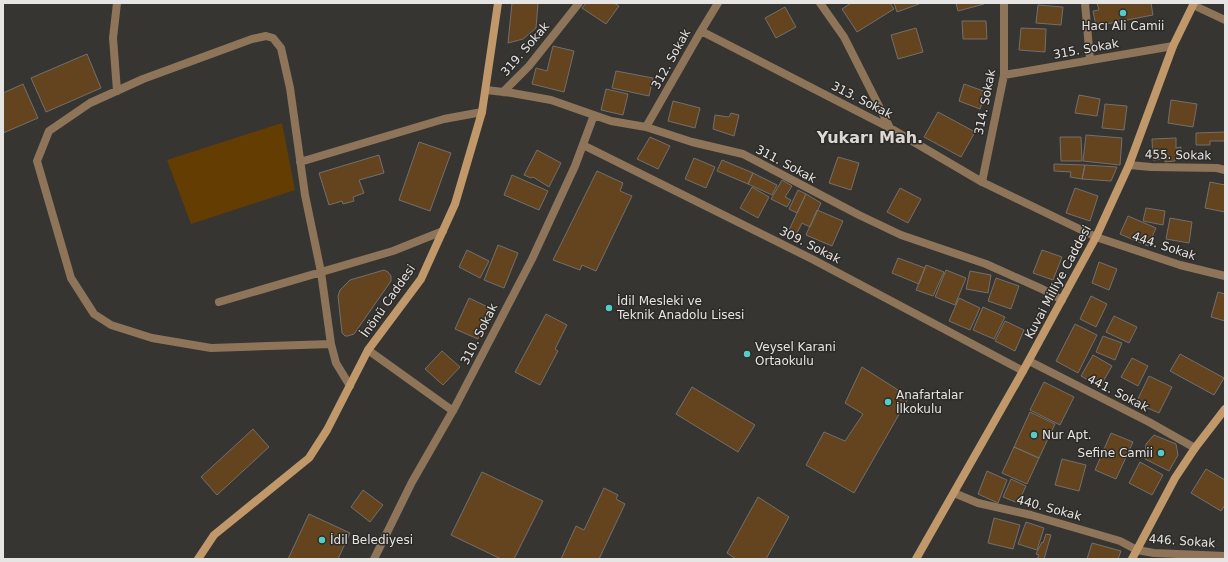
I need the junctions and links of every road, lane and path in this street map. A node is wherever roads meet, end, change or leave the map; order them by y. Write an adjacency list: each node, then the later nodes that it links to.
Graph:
1 (117, 3): 15 (street)
2 (498, 3): 14 (street, İnönü Caddesi)
3 (579, 3): 16 (street, 319. Sokak)
4 (718, 3): 10 (street, 312. Sokak)
5 (820, 3): 20 (street)
6 (1004, 3): 13 (street, 314. Sokak)
7 (1085, 3): 12 (street)
8 (1194, 4): 9 (street); 11 (street, Kuvai Milliye Caddesi)
9 (1225, 20)
10 (701, 31): 19 (street, 312. Sokak); 20 (street, 313. Sokak)
11 (1173, 46): 12 (street, 315. Sokak); 23 (street, Kuvai Milliye Caddesi)
12 (1090, 60): 13 (street, 315. Sokak)
13 (1004, 76): 25 (street, 314. Sokak)
14 (486, 90): 16 (street, 311. Sokak); 17 (street, İnönü Caddesi)
15 (117, 91): 22 (street); 32 (street)
16 (503, 92): 18 (street, 311. Sokak)
17 (482, 112): 22 (street); 26 (street, İnönü Caddesi)
18 (594, 115): 19 (street, 311. Sokak); 21 (street, 310. Sokak)
19 (646, 127): 30 (street, 311. Sokak)
20 (890, 128): 25 (street, 313. Sokak)
21 (583, 145): 35 (street, 309. Sokak); 38 (street, 310. Sokak)
22 (300, 162): 28 (street)
23 (1129, 165): 24 (street, 455. Sokak); 27 (street, Kuvai Milliye Caddesi)
24 (1225, 170)
25 (982, 182): 27 (street, 313. Sokak)
26 (443, 231): 28 (street); 33 (street, İnönü Caddesi)
27 (1096, 237): 29 (street, 444. Sokak); 30 (street, Kuvai Milliye Caddesi)
28 (321, 272): 31 (street); 32 (street)
29 (1225, 276)
30 (1062, 300): 34 (street, Kuvai Milliye Caddesi)
31 (219, 302)
32 (331, 344): 36 (street)
33 (368, 350): 36 (street, İnönü Caddesi); 38 (street)
34 (1028, 361): 35 (street, Kuvai Milliye Caddesi); 39 (street, 441. Sokak)
35 (1023, 371): 40 (street, Kuvai Milliye Caddesi)
36 (350, 386): 43 (street, İnönü Caddesi)
37 (1225, 409): 39 (street)
38 (453, 411): 44 (street, 310. Sokak)
39 (1195, 448): 41 (street)
40 (954, 493): 41 (street, 440. Sokak); 45 (street, Kuvai Milliye Caddesi)
41 (1137, 550): 42 (street, 446. Sokak); 46 (street)
42 (1225, 556)
43 (198, 559)
44 (374, 559)
45 (916, 559)
46 (1132, 559)

